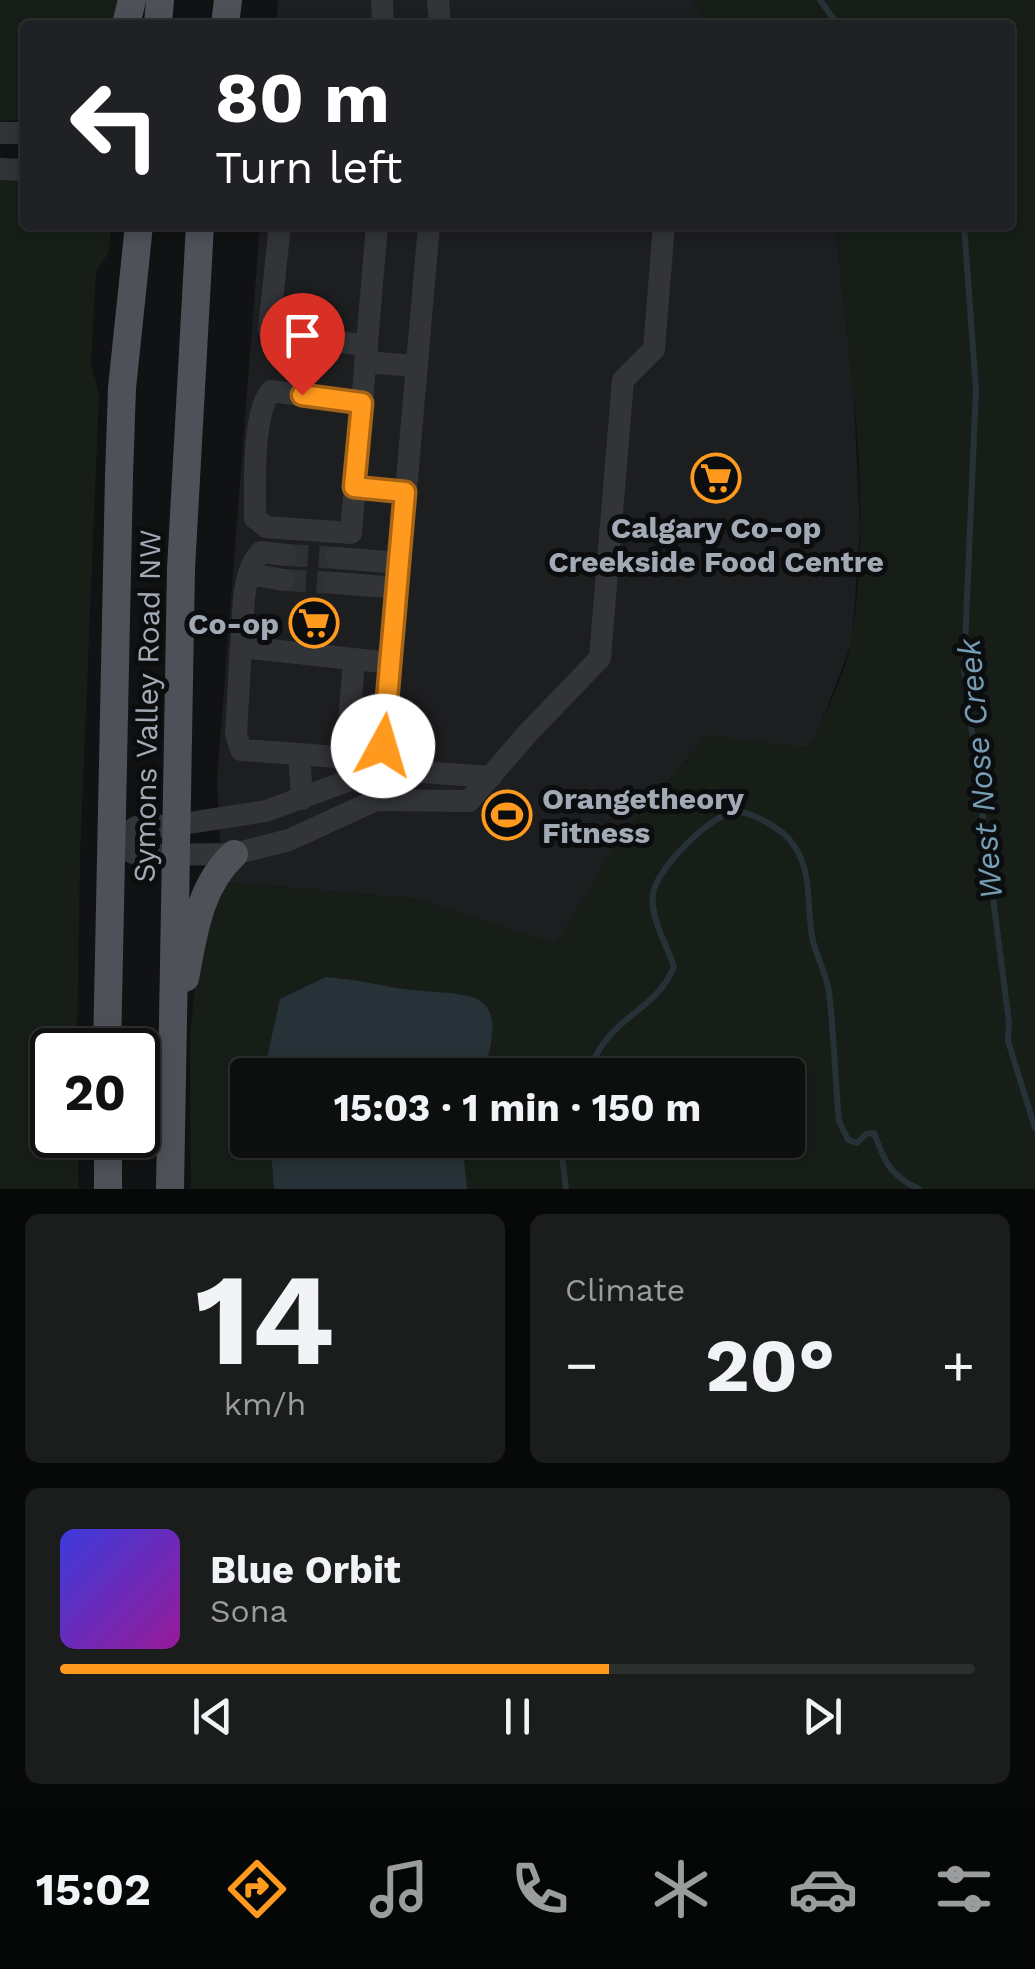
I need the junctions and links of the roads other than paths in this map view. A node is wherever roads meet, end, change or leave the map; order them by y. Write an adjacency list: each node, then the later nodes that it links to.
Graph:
1 (138, 230): 28 (main road, Symons Valley Road NW)
2 (200, 230): 27 (main road, Symons Valley Road NW)
3 (279, 230): 7 (street)
4 (376, 230): 7 (street)
5 (429, 230): 8 (street)
6 (664, 230): 24 (street)
7 (366, 354): 8 (street); 9 (street)
8 (417, 366): 11 (street)
9 (362, 403): 10 (street); 10 (street)
10 (354, 487): 11 (street)
11 (405, 492): 14 (street)
12 (286, 555): 15 (street)
13 (337, 558): 14 (street)
14 (400, 563): 18 (street)
15 (249, 574): 16 (street); 19 (street)
16 (284, 580)
17 (335, 583): 18 (street)
18 (398, 588): 21 (street)
19 (241, 647): 20 (street); 22 (street)
20 (354, 661): 21 (street); 22 (street)
21 (391, 663): 23 (street)
22 (298, 754): 25 (street)
23 (380, 769): 24 (street); 25 (street); 26 (street)
24 (492, 777): 26 (street)
25 (302, 798): 27 (street)
26 (376, 800): 30 (street)
27 (176, 825): 28 (street); 29 (main road, Symons Valley Road NW)
28 (111, 843): 29 (street); 31 (main road, Symons Valley Road NW)
29 (176, 854): 30 (street); 32 (main road, Symons Valley Road NW)
30 (234, 854): 32 (main road)
31 (107, 1028)
32 (170, 1058): 35 (main road, Symons Valley Road NW)
33 (108, 1158): 34 (main road)
34 (108, 1189)
35 (170, 1189)

